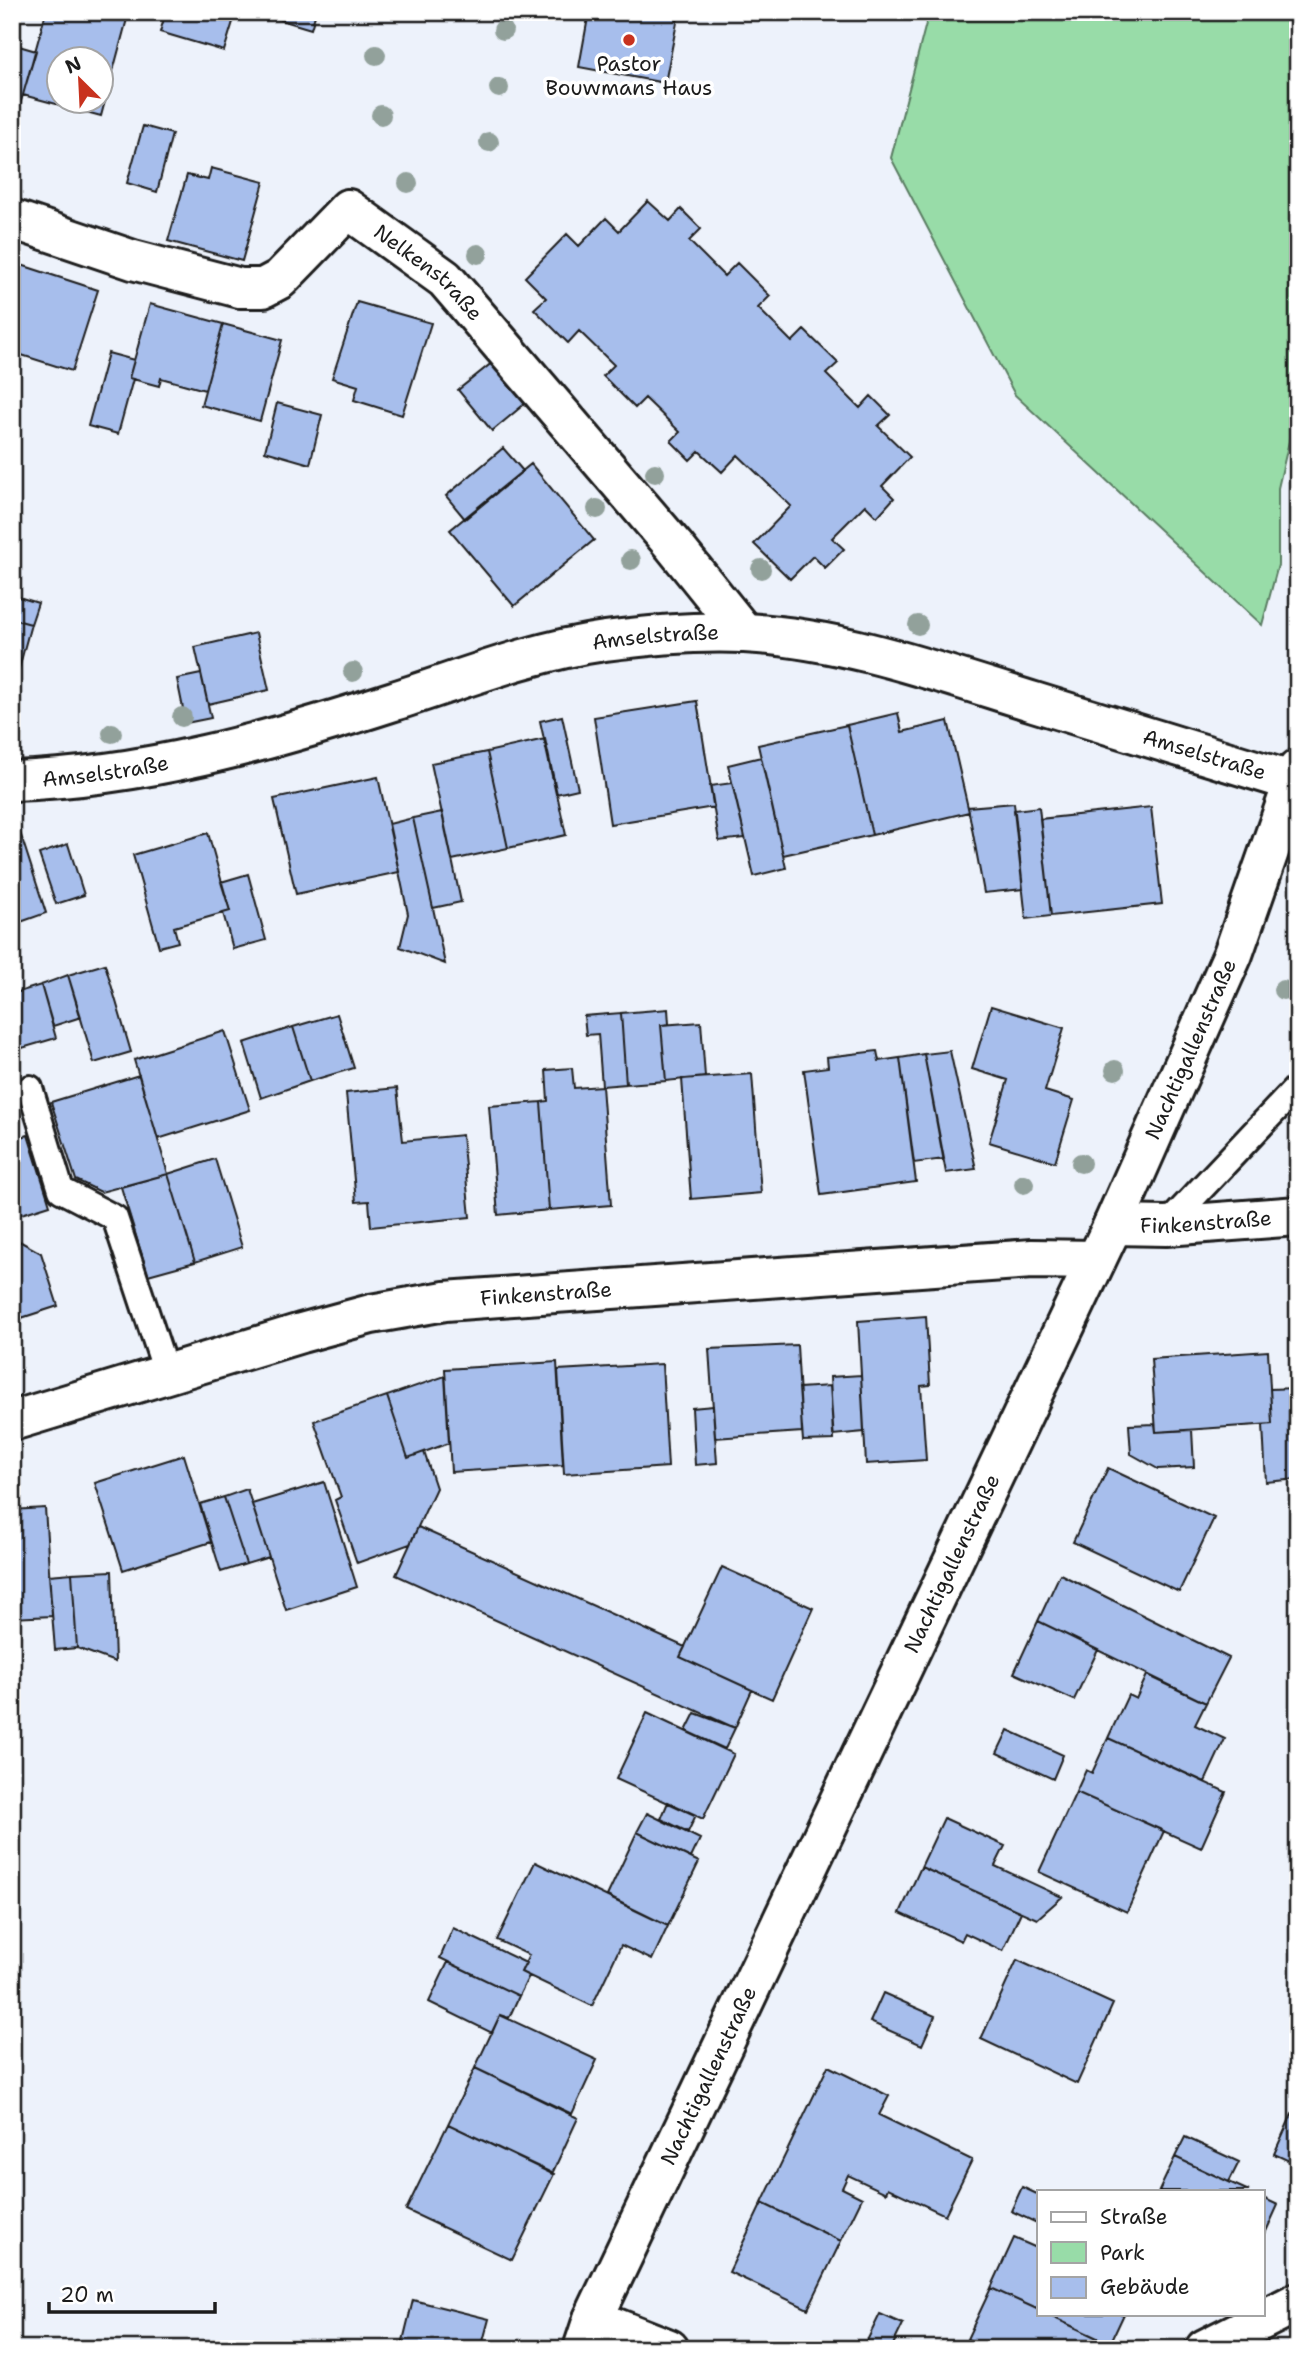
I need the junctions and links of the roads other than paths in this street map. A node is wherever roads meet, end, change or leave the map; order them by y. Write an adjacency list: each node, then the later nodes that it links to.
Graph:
1 (12, 219): 2 (street, Nelkenstraße)
2 (744, 633): 3 (street, Amselstraße); 4 (street, Amselstraße)
3 (1296, 776): 8 (street, Nachtigallenstraße)
4 (12, 781)
5 (1298, 1086): 9 (lane)
6 (30, 1088): 11 (lane)
7 (1298, 1216): 9 (street, Finkenstraße)
8 (1113, 1225): 9 (street, Finkenstraße); 10 (street, Nachtigallenstraße)
9 (1166, 1226)
10 (1096, 1260): 11 (street, Finkenstraße); 14 (street, Nachtigallenstraße)
11 (167, 1375): 12 (street, Finkenstraße)
12 (12, 1421)
13 (1292, 2313): 16 (street)
14 (588, 2334): 15 (street)
15 (669, 2349)
16 (1205, 2349)

